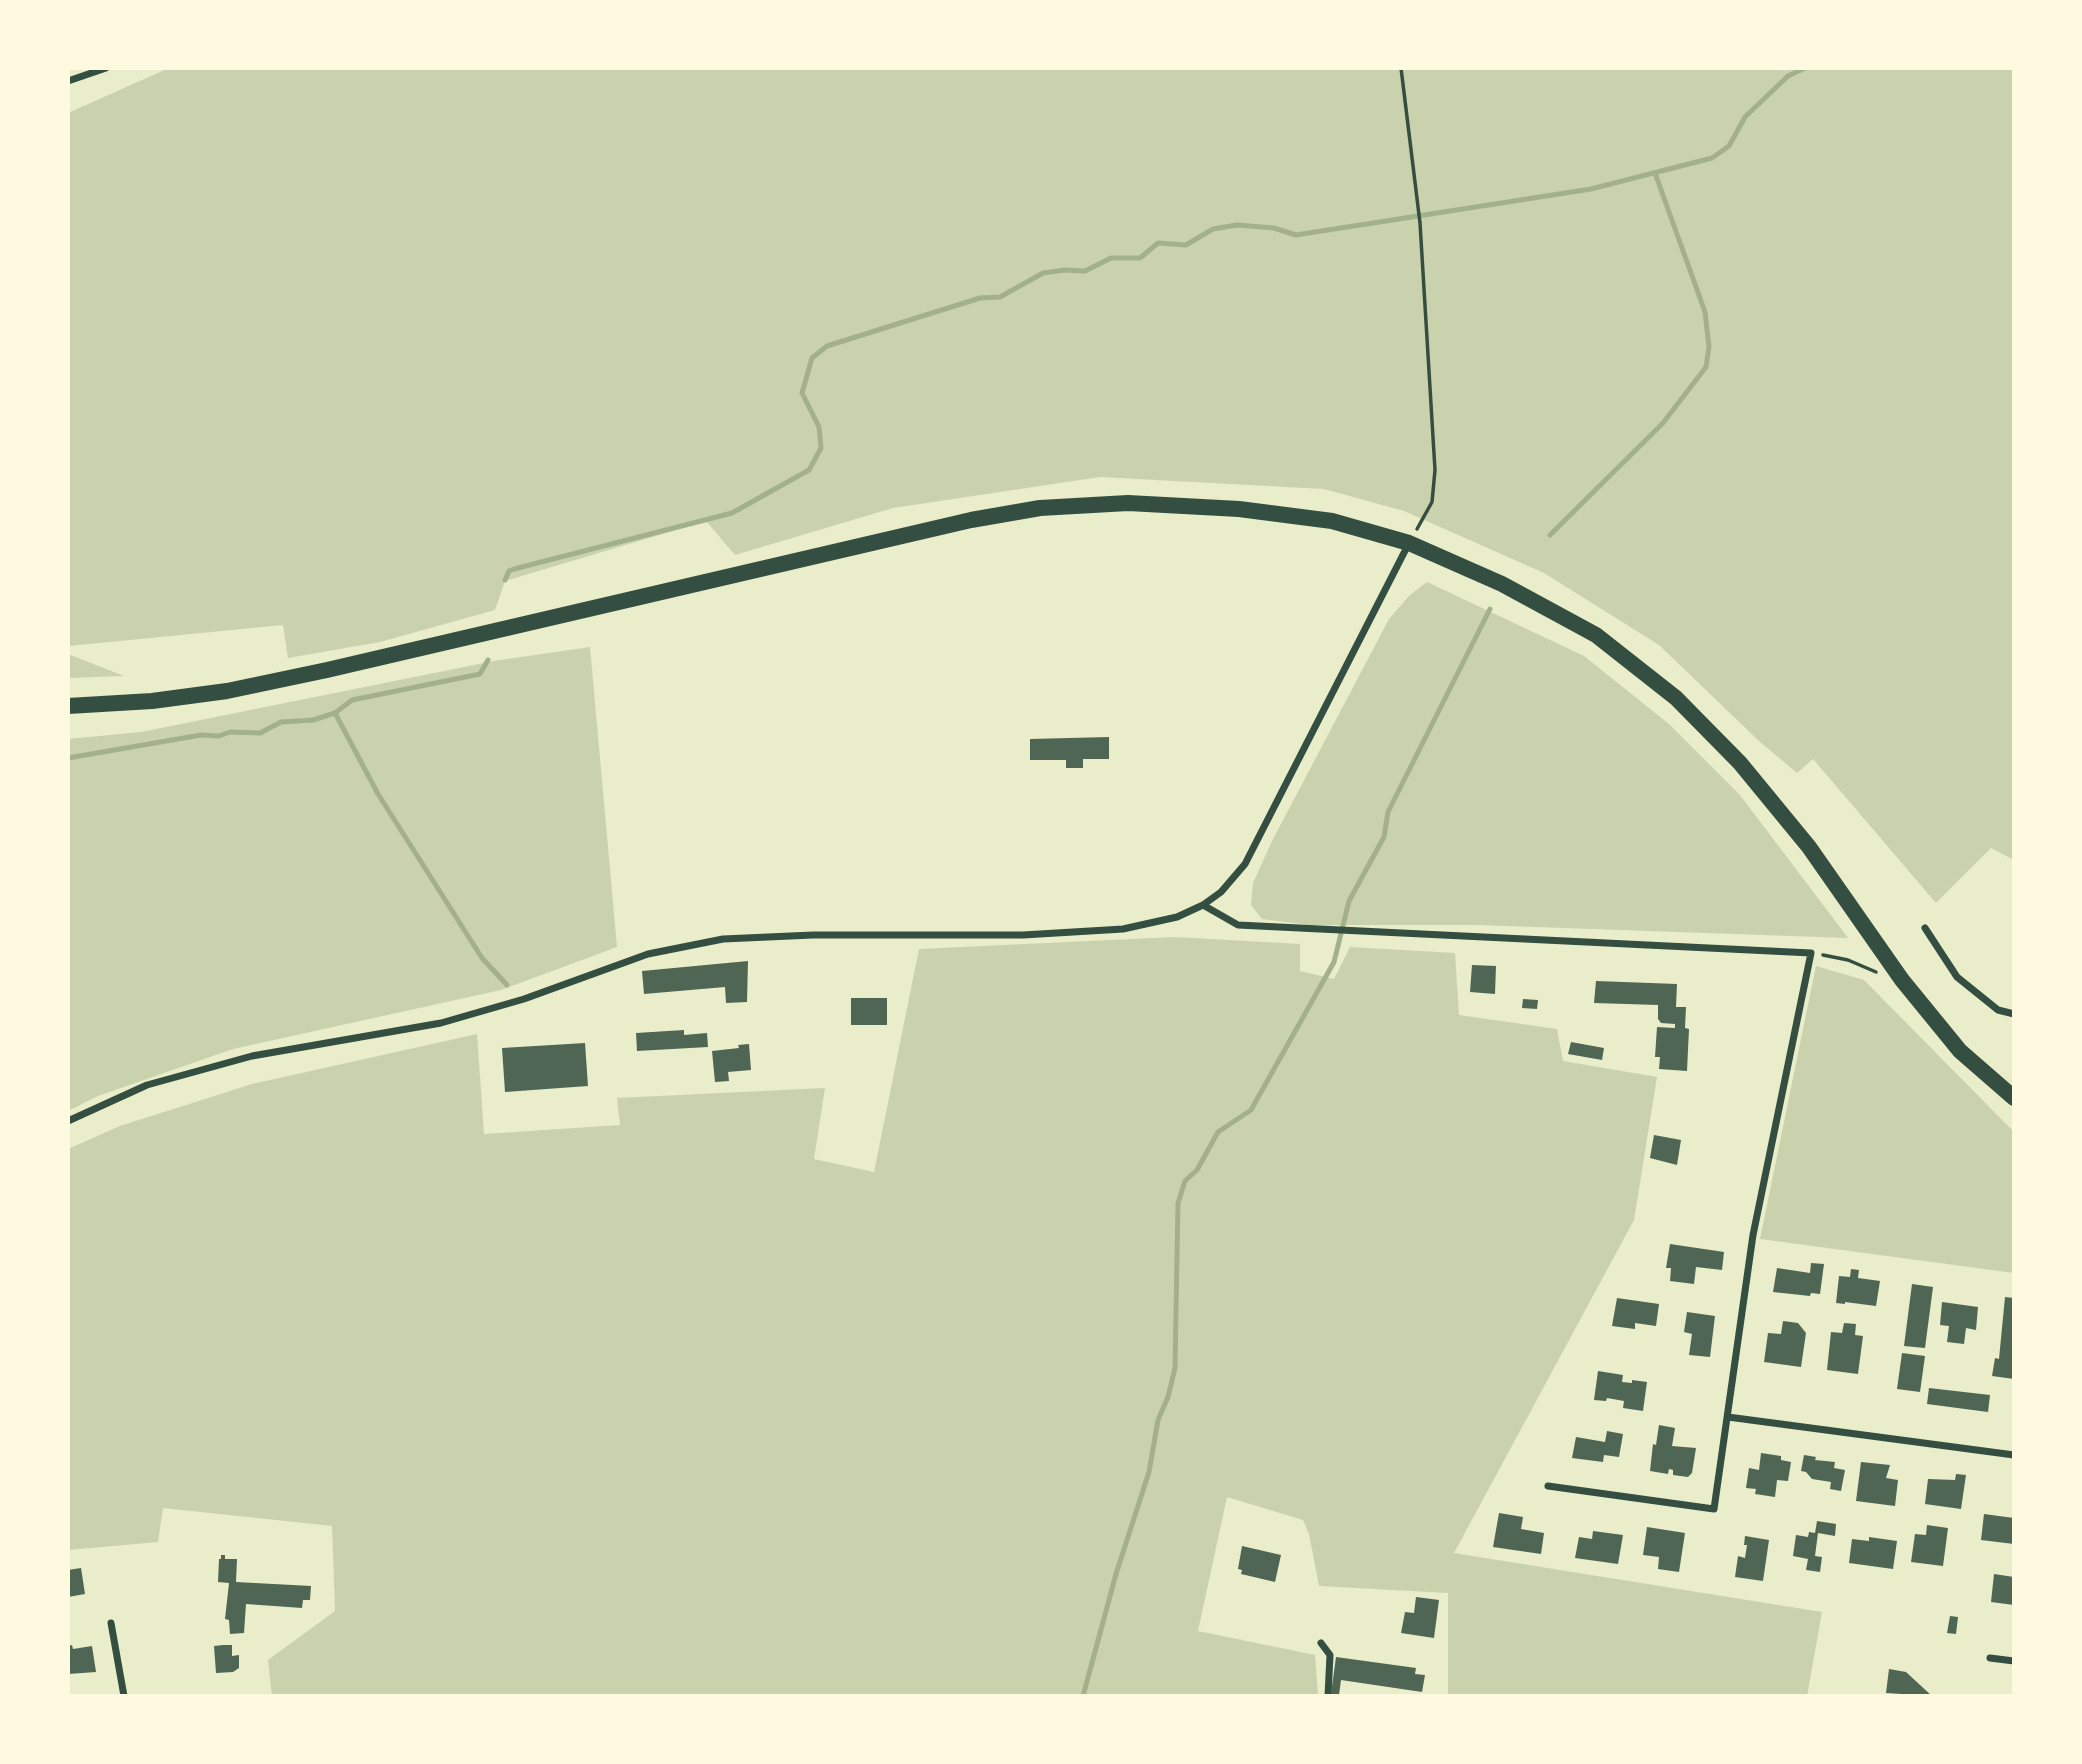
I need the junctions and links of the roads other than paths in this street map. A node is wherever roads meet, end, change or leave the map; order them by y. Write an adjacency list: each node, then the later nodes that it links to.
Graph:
1 (106, 68): 2 (street)
2 (68, 81)
3 (1409, 543): 4 (main road); 5 (street); 8 (main road)
4 (68, 706)
5 (1203, 905): 9 (street); 10 (street)
6 (1925, 928): 7 (street)
7 (2014, 1014)
8 (2014, 1098)
9 (68, 1121)
10 (1728, 1417): 11 (street); 12 (street)
11 (2014, 1455)
12 (1548, 1486)
13 (111, 1623): 17 (street)
14 (1321, 1643): 18 (street)
15 (1990, 1657): 16 (street)
16 (2014, 1661)
17 (124, 1696)
18 (1328, 1696)

